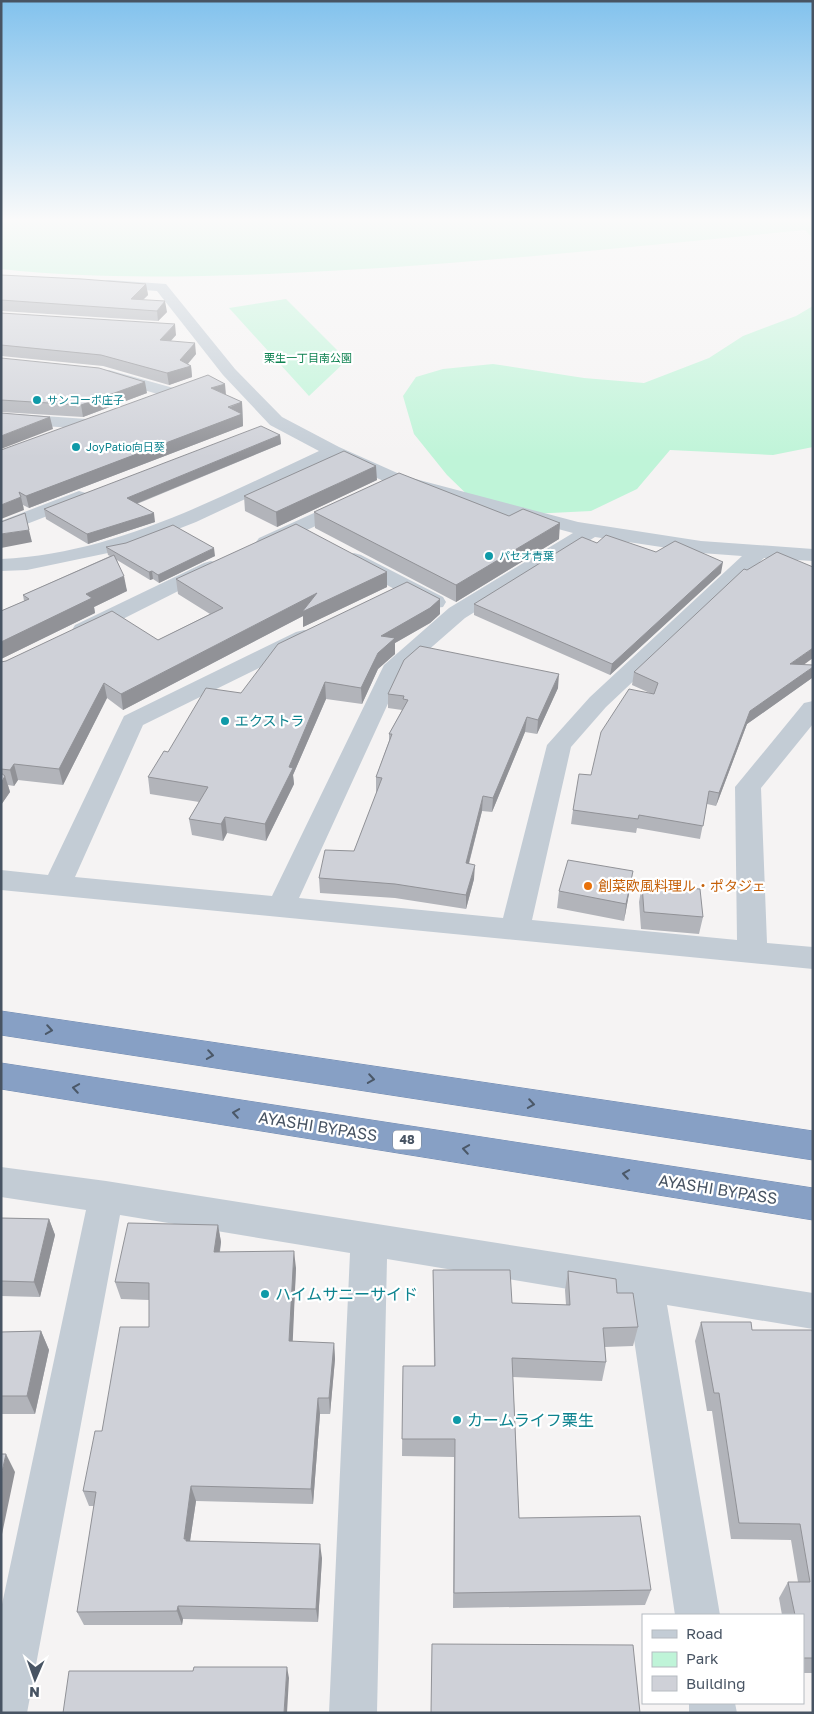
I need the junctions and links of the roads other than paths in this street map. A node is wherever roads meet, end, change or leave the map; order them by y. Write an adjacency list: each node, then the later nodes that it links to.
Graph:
1 (170, 298): 3 (street)
2 (175, 328): 3 (street)
3 (195, 330): 8 (street)
4 (94, 372): 5 (street)
5 (146, 402)
6 (1, 418): 9 (street)
7 (104, 418): 9 (street)
8 (276, 421): 10 (street); 12 (street)
9 (87, 424): 11 (street)
10 (258, 428)
11 (53, 438)
12 (333, 451): 13 (street); 22 (street)
13 (397, 480): 16 (street); 17 (street)
14 (92, 492): 15 (street)
15 (1, 528)
16 (296, 528): 18 (street); 23 (street)
17 (592, 530): 19 (street); 25 (street)
18 (252, 548)
19 (759, 551): 20 (street); 32 (street)
20 (813, 555)
21 (225, 561): 27 (street)
22 (1, 565)
23 (407, 587): 24 (street); 25 (street)
24 (380, 600)
25 (457, 614): 31 (street)
26 (328, 626): 30 (street)
27 (64, 639)
28 (813, 708): 33 (street)
29 (1, 880): 30 (street)
30 (57, 885): 31 (street)
31 (281, 906): 32 (street)
32 (515, 929): 33 (street)
33 (752, 952): 34 (street)
34 (813, 958)
35 (1, 1023): 37 (highway, one-way to 37)
36 (1, 1076): 40 (highway, AYASHI BYPASS / 48, one-way to 36)
37 (813, 1146)
38 (1, 1182): 39 (street)
39 (106, 1197): 41 (street); 45 (street)
40 (813, 1204)
41 (369, 1239): 42 (street); 46 (street)
42 (645, 1284): 43 (street); 44 (street)
43 (813, 1311)
44 (698, 1614)
45 (3, 1713)
46 (353, 1713)

